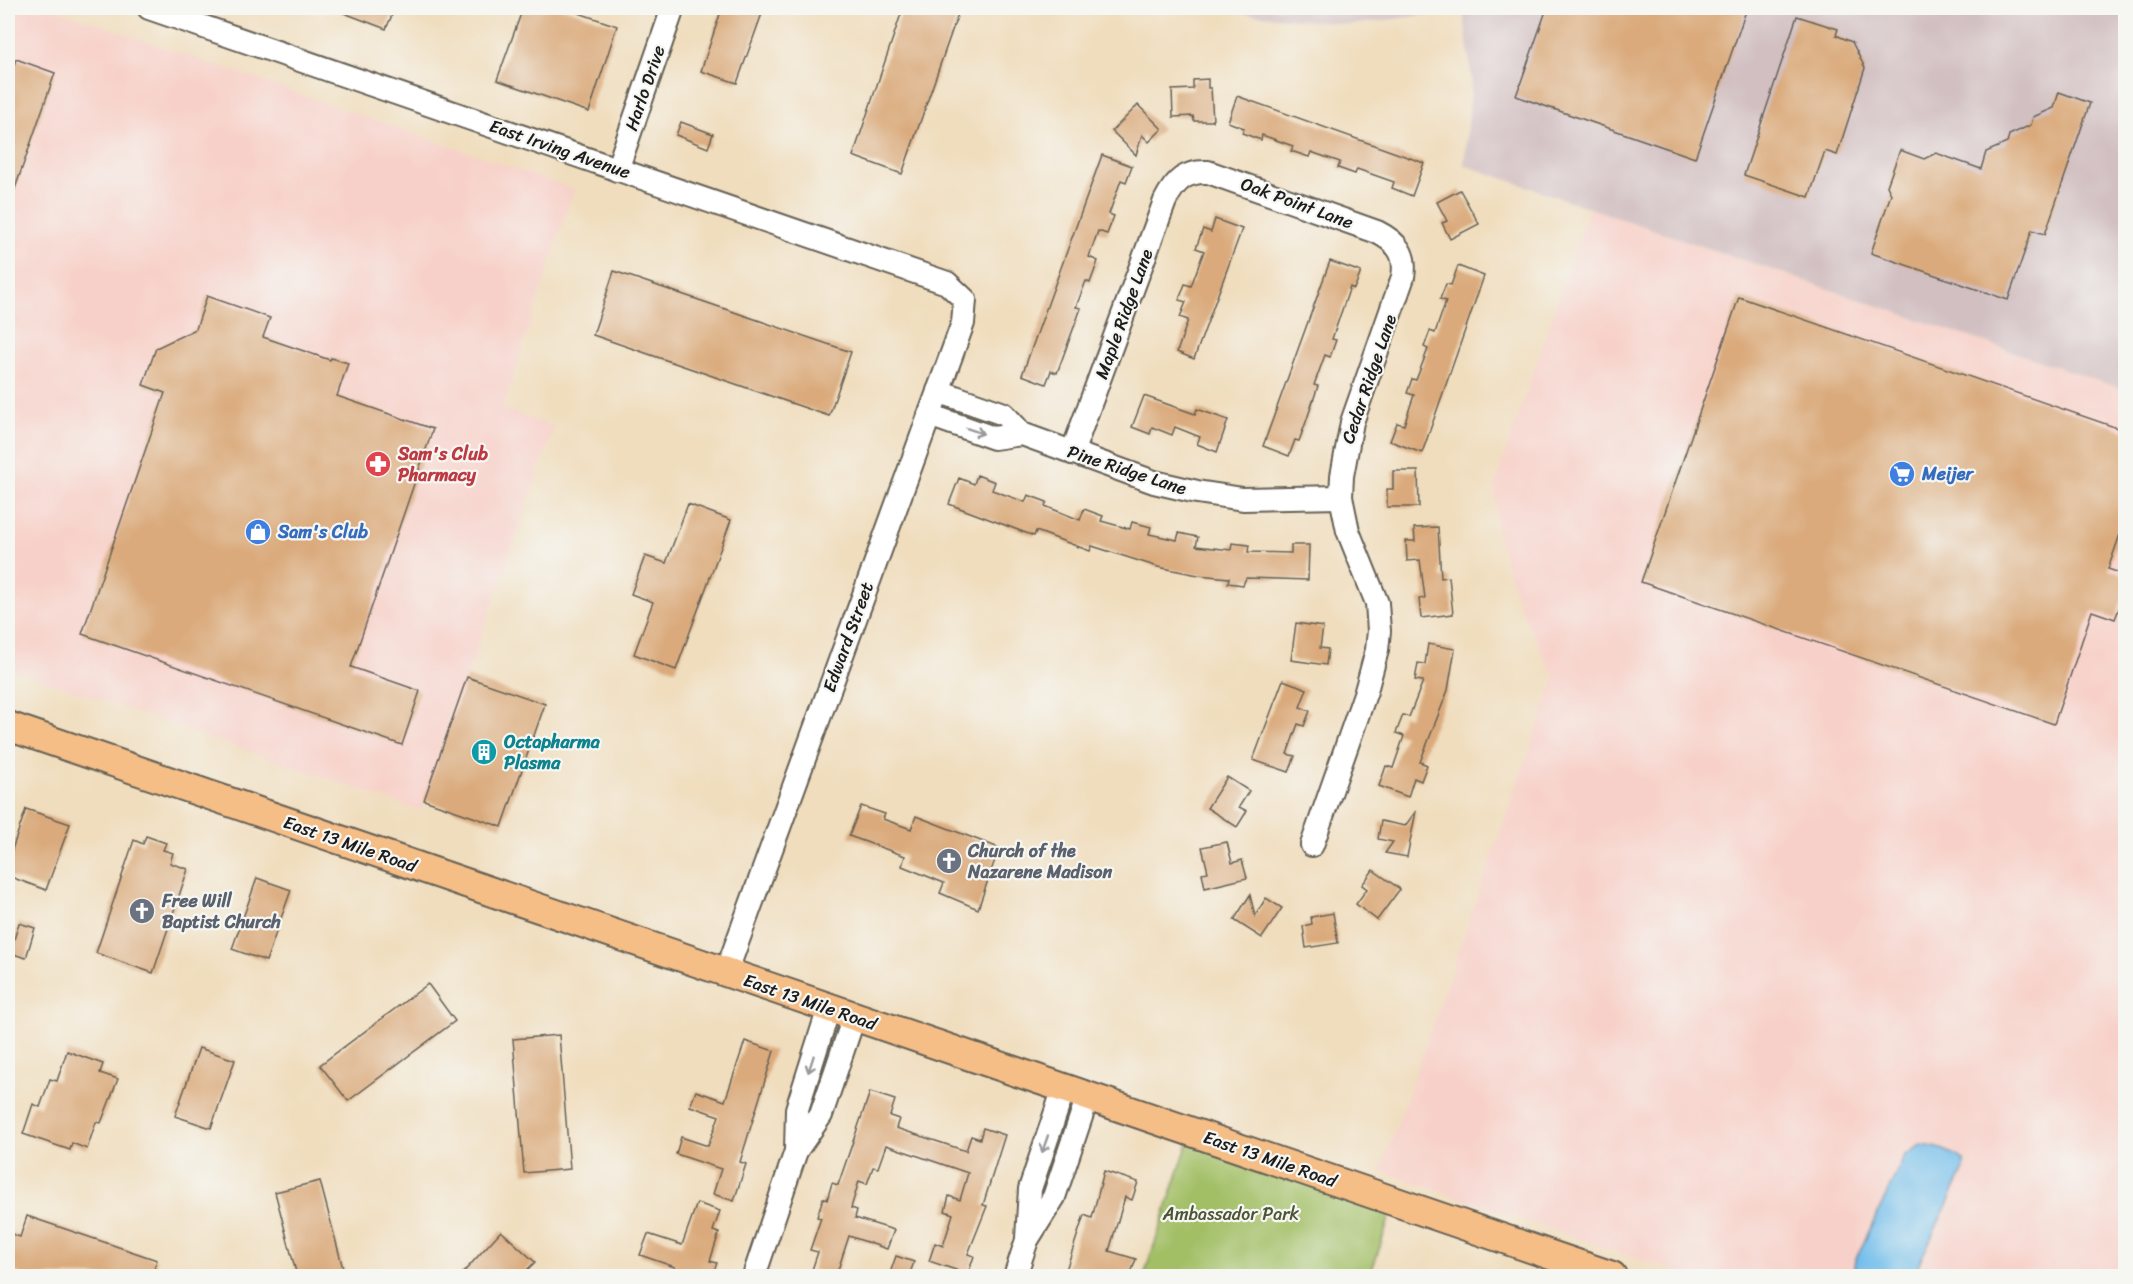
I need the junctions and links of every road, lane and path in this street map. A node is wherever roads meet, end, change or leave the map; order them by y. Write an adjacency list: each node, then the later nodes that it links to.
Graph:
1 (149, 8): 3 (street, East Irving Avenue)
2 (673, 8): 3 (street, Harlo Drive)
3 (617, 170): 6 (street, East Irving Avenue)
4 (1181, 178): 5 (street, Oak Point Lane); 10 (street, Maple Ridge Lane)
5 (1404, 257): 11 (street, Cedar Ridge Lane)
6 (965, 300): 7 (street, Edward Street)
7 (938, 391): 8 (street, Edward Street); 9 (street, Pine Ridge Lane)
8 (929, 415): 9 (street, Pine Ridge Lane, one-way to 9); 14 (street, Edward Street)
9 (1022, 434): 10 (street, Pine Ridge Lane)
10 (1072, 453): 11 (street, Pine Ridge Lane)
11 (1341, 497): 13 (street, Cedar Ridge Lane)
12 (8, 726): 14 (main road, East 13 Mile Road)
13 (1312, 845)
14 (726, 973): 15 (main road, East 13 Mile Road)
15 (842, 1012): 16 (main road, East 13 Mile Road); 17 (street)
16 (1076, 1092): 18 (street); 19 (main road, East 13 Mile Road)
17 (754, 1276)
18 (1014, 1276)
19 (1612, 1276)

